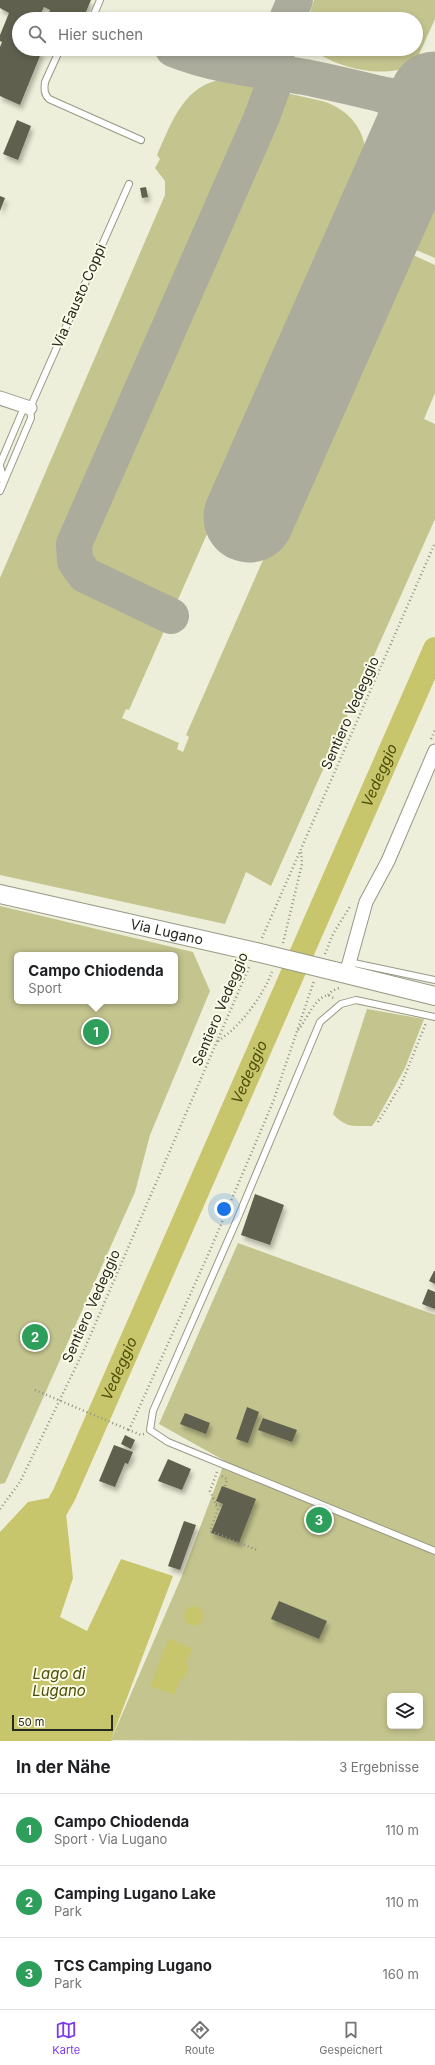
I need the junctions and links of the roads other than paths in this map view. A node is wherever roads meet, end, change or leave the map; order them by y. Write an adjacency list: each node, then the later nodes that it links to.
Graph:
1 (100, 0): 2 (lane)
2 (95, 12)
3 (57, 56): 4 (lane)
4 (140, 140)
5 (128, 184): 7 (lane, Via Fausto Coppi)
6 (0, 398): 7 (street)
7 (27, 406): 8 (lane, Via Fausto Coppi); 10 (lane)
8 (0, 465): 9 (lane)
9 (0, 478)
10 (0, 491)
11 (435, 751): 13 (street)
12 (0, 894): 13 (main road, Via Lugano, bridge)
13 (334, 968): 14 (lane); 15 (main road, Via Lugano)
14 (435, 980)
15 (435, 996)
16 (432, 1016): 17 (lane)
17 (435, 1551)

